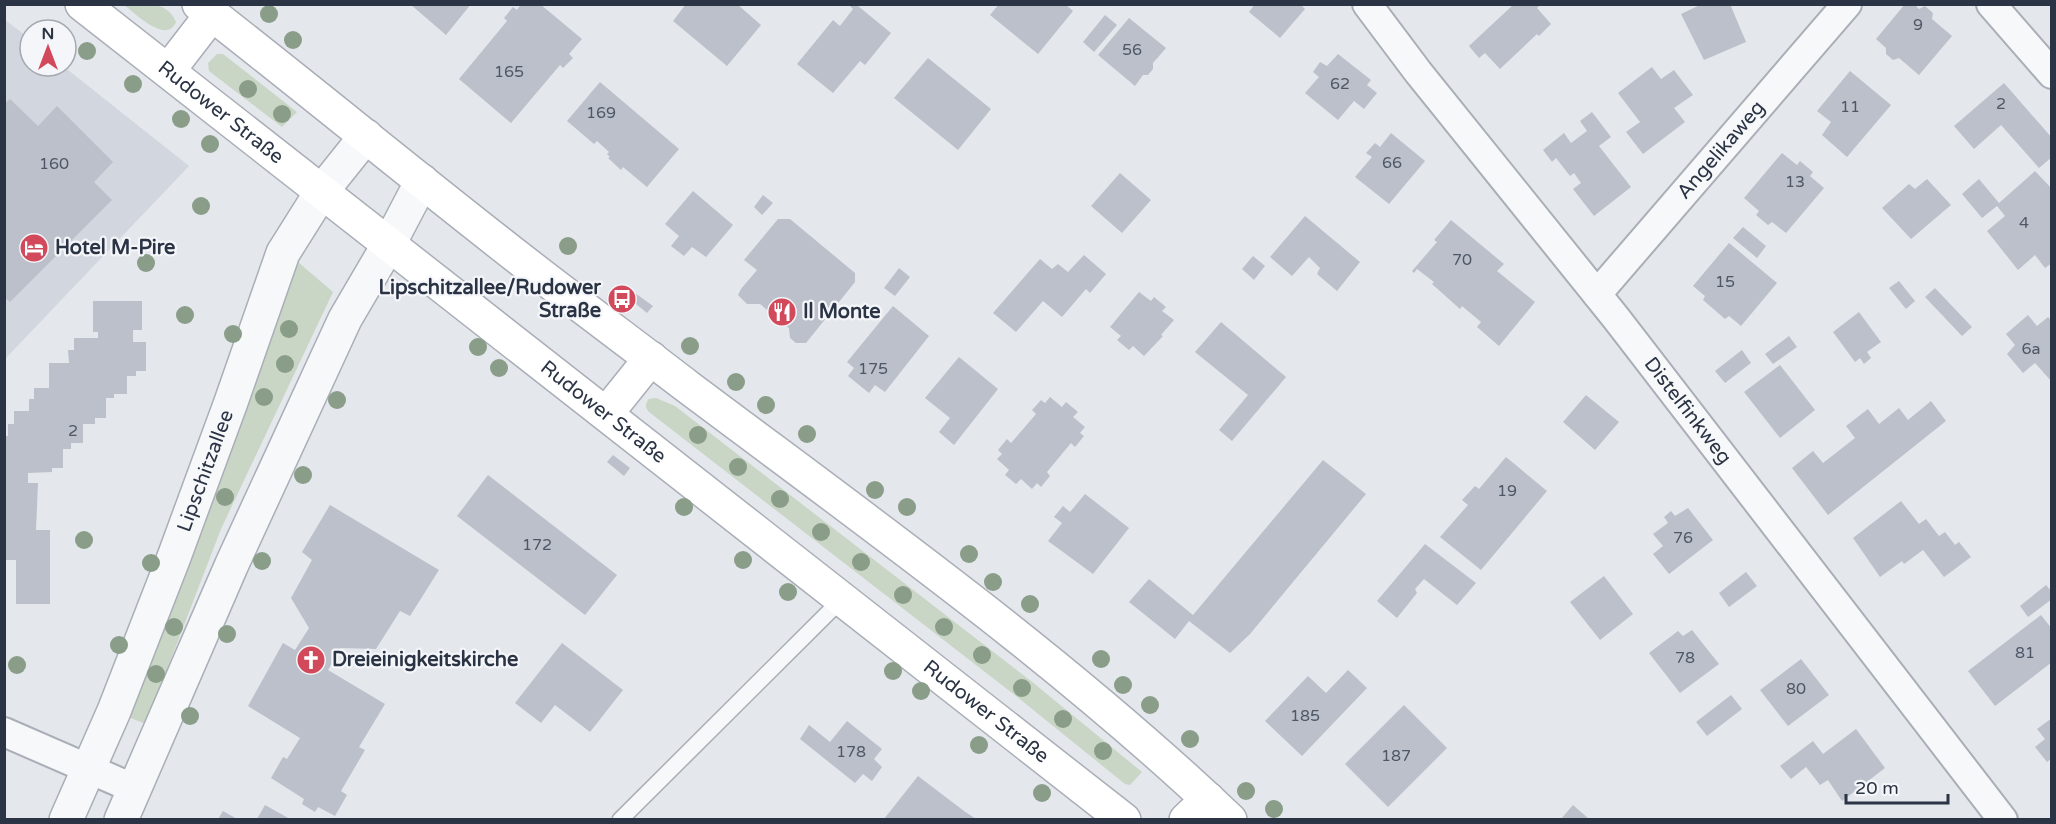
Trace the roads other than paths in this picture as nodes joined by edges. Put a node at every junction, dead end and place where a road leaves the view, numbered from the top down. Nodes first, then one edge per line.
1 (82, 4) edge
2 (1367, 4) edge
3 (1847, 4) edge
4 (1991, 4) edge
5 (205, 9) edge
6 (168, 71) junction
7 (2052, 74) edge
8 (366, 136) junction
9 (422, 181) junction
10 (322, 191) junction
11 (389, 244) junction
12 (1597, 294) junction
13 (651, 358) junction
14 (606, 414) junction
15 (842, 599) junction
16 (4, 732) edge
17 (89, 769) junction
18 (135, 789) junction
19 (1208, 812) edge
20 (66, 819) edge
21 (121, 819) edge
22 (620, 819) edge
23 (1124, 819) edge
24 (2003, 819) edge

1 - 6 main road, Rudower Straße
2 - 12 street, Distelfinkweg
3 - 12 street, Angelikaweg
4 - 7 street
5 - 6 main road
5 - 8 main road
6 - 10 main road, Rudower Straße
8 - 9 main road
8 - 10 street, Lipschitzallee
9 - 11 street
9 - 13 main road
10 - 11 main road, Rudower Straße
10 - 17 street, Lipschitzallee
11 - 14 main road, Rudower Straße
11 - 18 street
12 - 24 street, Distelfinkweg
13 - 14 main road
13 - 19 main road
14 - 15 main road, Rudower Straße
15 - 22 lane
15 - 23 main road, Rudower Straße
16 - 17 street
17 - 18 street
17 - 20 street, Lipschitzallee
18 - 21 street

